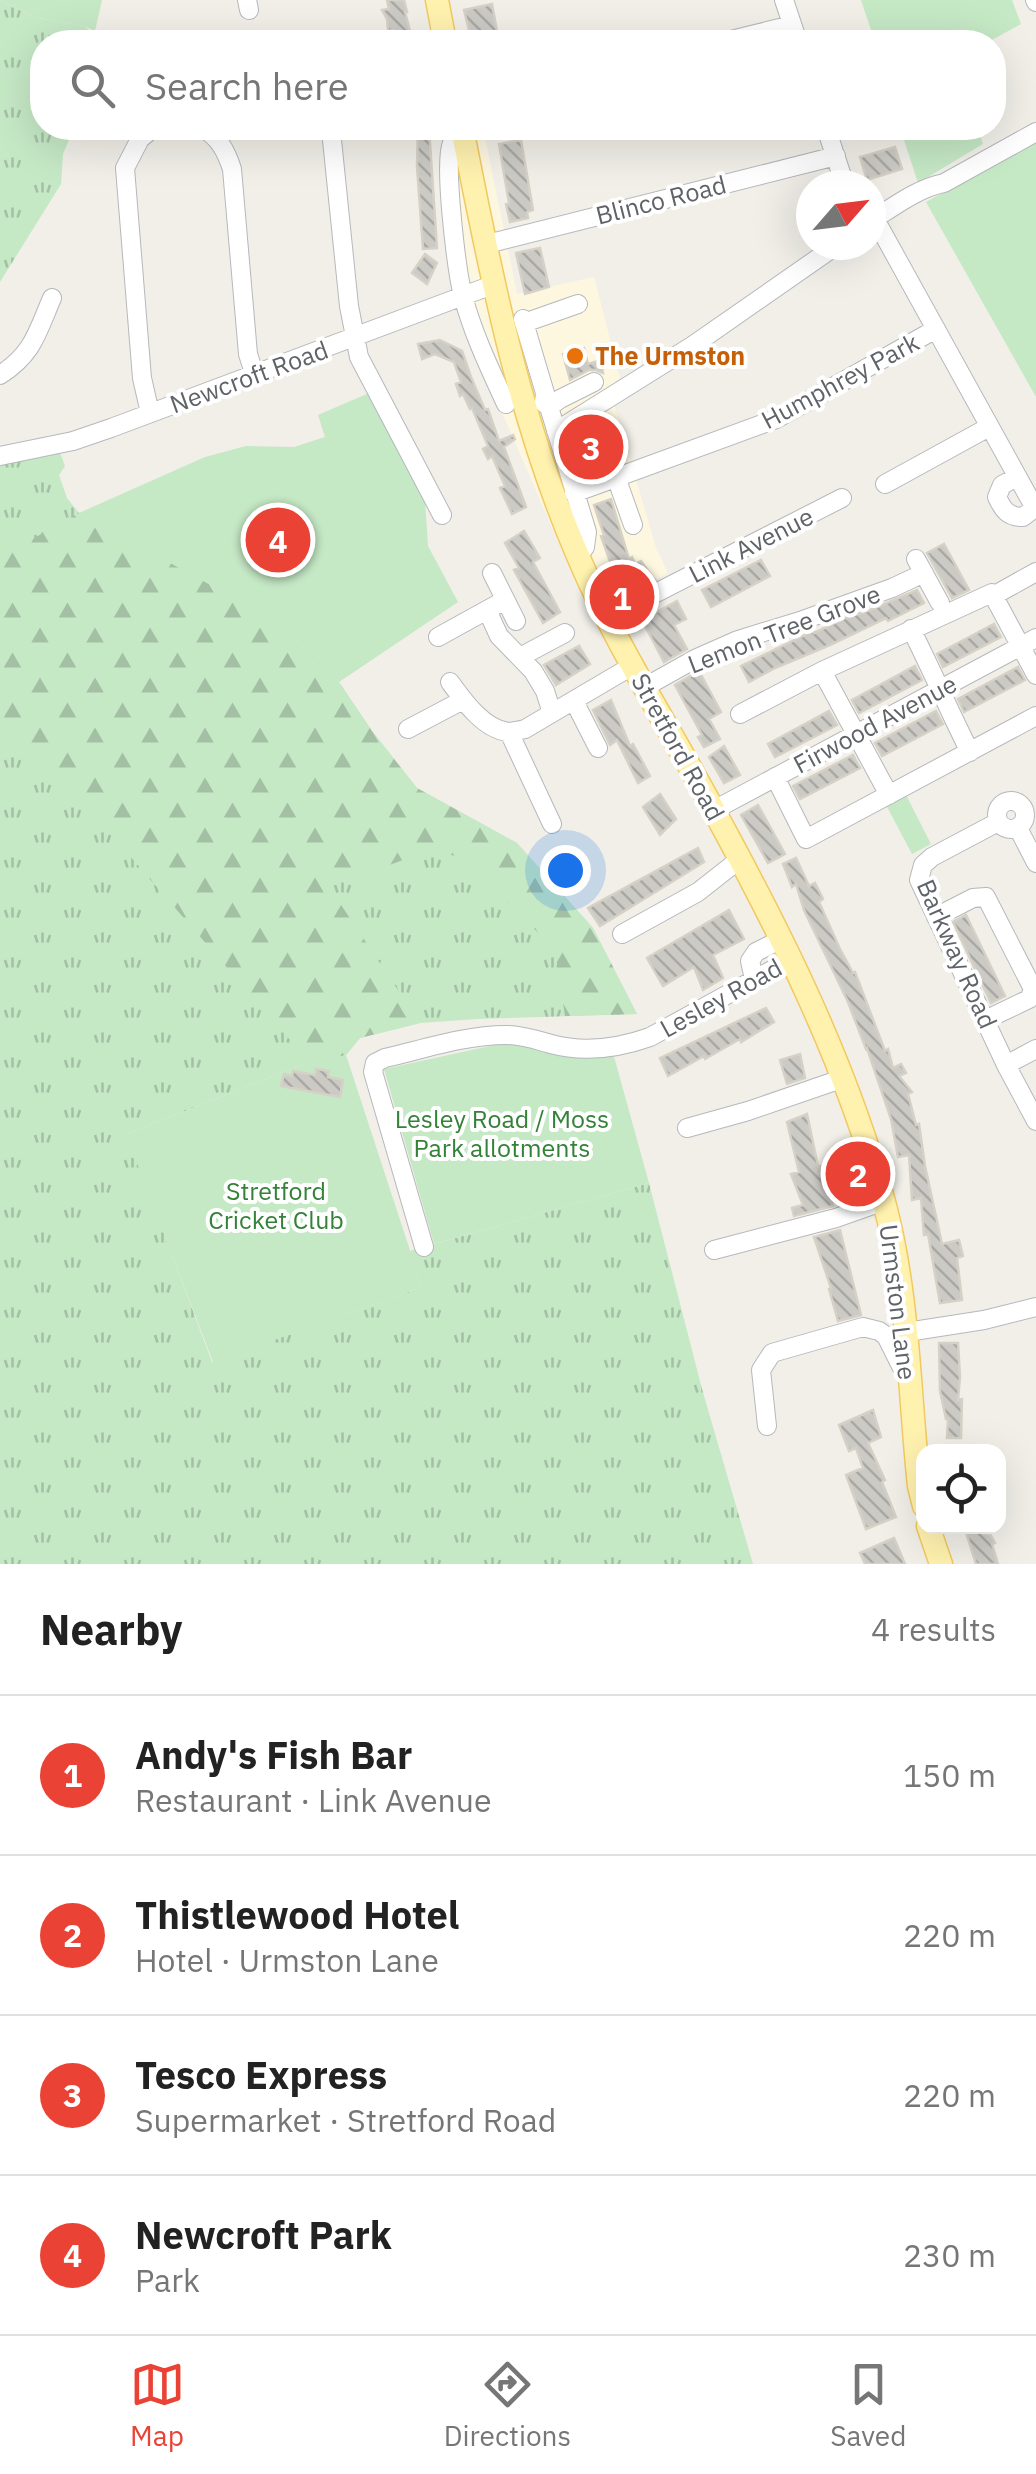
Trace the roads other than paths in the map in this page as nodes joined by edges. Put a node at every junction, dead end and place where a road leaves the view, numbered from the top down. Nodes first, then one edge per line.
1 (437, 0) edge
2 (784, 0) edge
3 (443, 30) edge
4 (794, 30) edge
5 (1036, 122) edge
6 (1036, 132) edge
7 (139, 140) edge
8 (218, 140) edge
9 (332, 140) dead end
10 (453, 140) edge
11 (464, 140) edge
12 (830, 140) edge
13 (1006, 140) edge
14 (1006, 140) edge
15 (836, 156) junction
16 (840, 170) edge
17 (934, 185) junction
18 (886, 212) edge
19 (886, 242) edge
20 (487, 244) junction
21 (815, 260) edge
22 (495, 284) junction
23 (462, 295) junction
24 (52, 298) dead end
25 (578, 304) dead end
26 (936, 329) junction
27 (357, 336) junction
28 (0, 375) edge
29 (255, 376) junction
30 (594, 382) dead end
31 (150, 414) junction
32 (534, 415) junction
33 (990, 427) junction
34 (614, 454) dead end
35 (0, 456) edge
36 (618, 476) junction
37 (1017, 477) dead end
38 (884, 484) dead end
39 (574, 492) junction
40 (842, 498) dead end
41 (442, 515) dead end
42 (633, 525) dead end
43 (578, 556) junction
44 (1036, 572) edge
45 (492, 573) dead end
46 (993, 596) junction
47 (505, 600) junction
48 (940, 603) dead end
49 (487, 610) junction
50 (607, 618) junction
51 (516, 621) dead end
52 (911, 629) junction
53 (565, 633) dead end
54 (438, 636) dead end
55 (1028, 642) edge
56 (520, 657) junction
57 (822, 672) junction
58 (1036, 675) edge
59 (639, 676) junction
60 (450, 682) dead end
61 (940, 688) junction
62 (464, 700) junction
63 (574, 701) junction
64 (552, 713) junction
65 (740, 714) dead end
66 (1036, 716) edge
67 (408, 729) dead end
68 (509, 732) junction
69 (856, 733) junction
70 (598, 748) dead end
71 (970, 752) junction
72 (774, 778) junction
73 (889, 795) junction
74 (1030, 804) edge
75 (714, 810) junction
76 (998, 822) junction
77 (552, 824) dead end
78 (1018, 828) junction
79 (740, 859) junction
80 (1036, 863) edge
81 (753, 884) joint
82 (936, 917) junction
83 (622, 934) dead end
84 (770, 945) dead end
85 (792, 959) junction
86 (754, 980) junction
87 (985, 1020) junction
88 (1036, 1049) edge
89 (1006, 1064) junction
90 (844, 1078) junction
91 (1036, 1121) edge
92 (687, 1128) dead end
93 (884, 1202) junction
94 (424, 1247) dead end
95 (714, 1250) dead end
96 (1036, 1307) edge
97 (906, 1332) junction
98 (909, 1373) junction
99 (768, 1426) dead end
100 (916, 1452) edge
101 (931, 1534) edge
102 (941, 1564) edge

1 - 3 main road
2 - 4 street
5 - 14 street
6 - 17 street
7 - 31 street
8 - 29 street
9 - 27 street
10 - 23 street, Stretford Road
11 - 20 main road, Stretford Road
12 - 15 street
13 - 17 street
15 - 16 street
15 - 20 street, Blinco Road
17 - 18 street
19 - 26 street, Humphrey Park
20 - 22 main road, Stretford Road
21 - 32 street
22 - 23 street, Newcroft Road
22 - 32 main road, Stretford Road
23 - 27 street, Newcroft Road
23 - 32 street, Stretford Road
24 - 28 street
25 - 32 street
26 - 33 street, Humphrey Park
26 - 36 street, Humphrey Park
27 - 29 street, Newcroft Road
27 - 41 street
29 - 31 street, Newcroft Road
30 - 32 street
31 - 35 street, Newcroft Road
32 - 39 street, Stretford Road
32 - 43 main road, Stretford Road
33 - 37 street, Humphrey Park
33 - 38 street
34 - 36 street
36 - 39 street, Humphrey Park
36 - 42 street
39 - 43 street, Stretford Road
40 - 50 street, Link Avenue
43 - 50 main road, Stretford Road
44 - 46 street
45 - 47 street
46 - 52 street
46 - 55 street
47 - 49 street
47 - 51 street
48 - 59 street, Lemon Tree Grove
49 - 54 street
49 - 56 street
50 - 59 main road, Stretford Road
52 - 57 street
52 - 61 street
53 - 56 street
55 - 58 street
55 - 61 street, Firwood Avenue
56 - 64 street
57 - 65 street
57 - 69 street
59 - 63 street, Lemon Tree Grove
59 - 75 main road, Stretford Road
60 - 62 street
61 - 69 street, Firwood Avenue
61 - 71 street
62 - 67 street
62 - 68 street
63 - 64 street, Lemon Tree Grove
63 - 70 street
64 - 68 street, Lemon Tree Grove
66 - 71 street
68 - 77 street
69 - 72 street, Firwood Avenue
69 - 73 street
71 - 73 street
72 - 73 street
72 - 75 street, Firwood Avenue
74 - 76 street
74 - 78 street
75 - 79 main road, Stretford Road
76 - 78 street
76 - 82 street, Barkway Road
78 - 80 street
79 - 81 main road, Stretford Road
79 - 83 street
81 - 85 main road, Urmston Lane
82 - 87 street, Barkway Road
82 - 87 street
84 - 86 street
85 - 86 street, Lesley Road
85 - 90 main road, Urmston Lane
86 - 94 street, Lesley Road
87 - 89 street, Barkway Road
88 - 89 street
89 - 91 street, Barkway Road
90 - 92 street
90 - 93 main road, Urmston Lane
93 - 95 street
93 - 97 main road, Urmston Lane
96 - 97 street
97 - 98 main road, Urmston Lane
98 - 99 street
98 - 100 main road, Urmston Lane
101 - 102 main road

